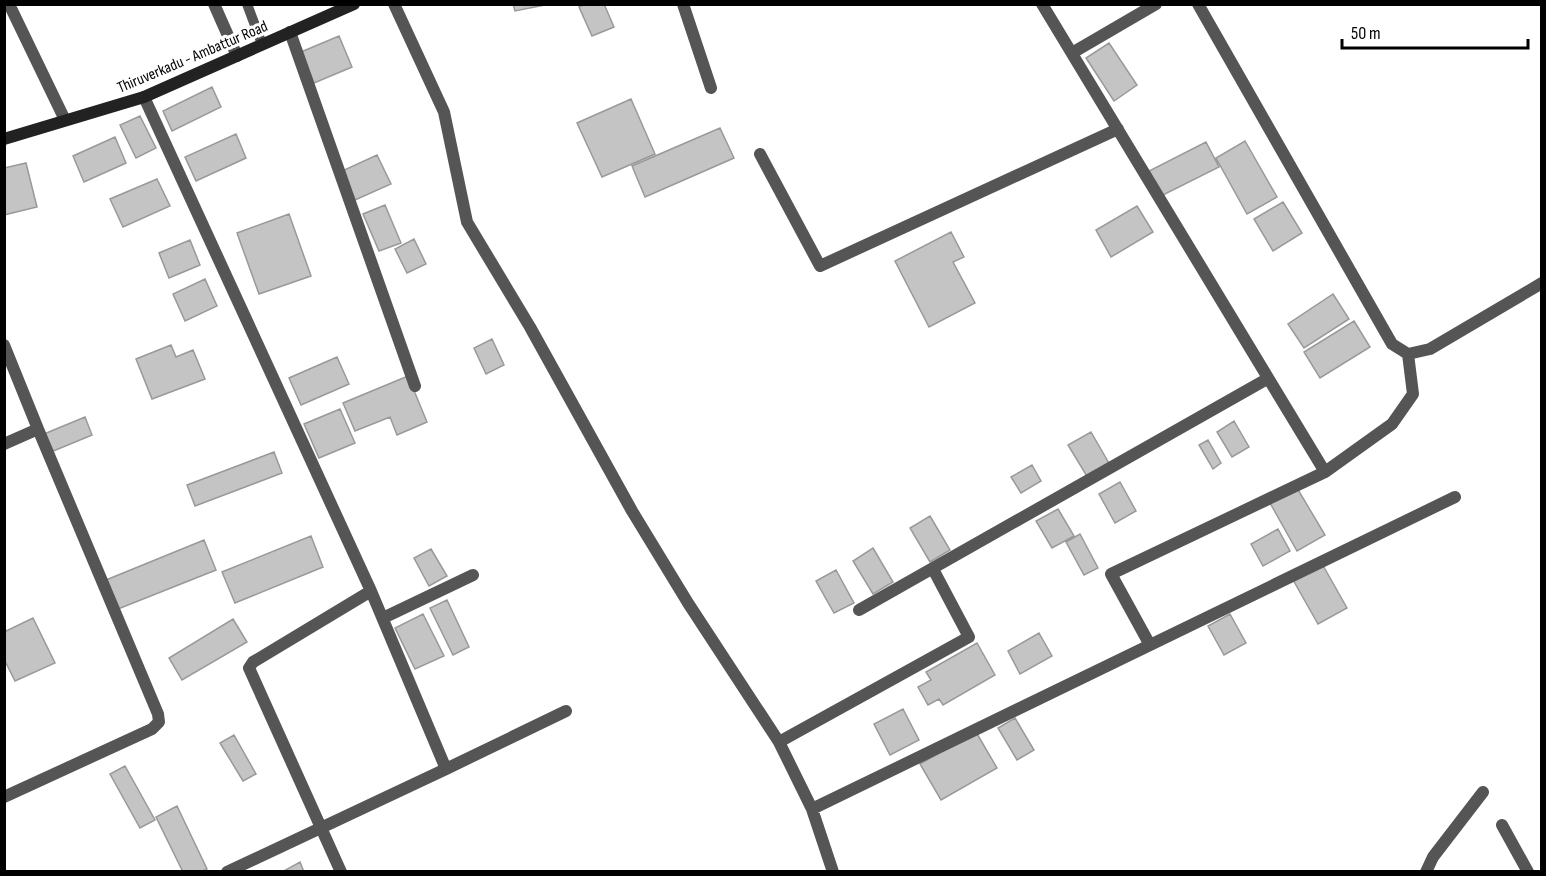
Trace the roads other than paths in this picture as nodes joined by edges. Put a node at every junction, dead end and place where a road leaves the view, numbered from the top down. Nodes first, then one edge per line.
1 (9, 4) edge
2 (214, 4) edge
3 (247, 4) edge
4 (354, 4) edge
5 (394, 4) edge
6 (683, 4) edge
7 (1042, 4) edge
8 (1156, 4) edge
9 (1198, 4) edge
10 (290, 32) junction
11 (262, 45) junction
12 (1072, 53) junction
13 (237, 56) junction
14 (711, 88) dead end
15 (144, 97) junction
16 (65, 120) junction
17 (1118, 129) junction
18 (4, 139) edge
19 (760, 154) dead end
20 (1542, 283) edge
21 (4, 345) edge
22 (1408, 354) junction
23 (1267, 378) junction
24 (415, 386) dead end
25 (38, 429) junction
26 (4, 444) edge
27 (1325, 472) junction
28 (1455, 497) dead end
29 (933, 569) junction
30 (473, 575) dead end
31 (371, 591) junction
32 (859, 610) dead end
33 (382, 618) junction
34 (1150, 645) junction
35 (566, 711) dead end
36 (779, 742) junction
37 (446, 769) junction
38 (1483, 792) dead end
39 (4, 798) edge
40 (812, 809) junction
41 (1502, 825) dead end
42 (322, 827) junction
43 (245, 867) edge
44 (227, 872) edge
45 (341, 872) edge
46 (832, 872) edge
47 (1426, 872) edge
48 (1528, 872) edge

1 - 16 street
2 - 13 street
3 - 11 lane
4 - 10 main road, Thiruverkadu - Ambattur Road
5 - 36 street
6 - 14 street
7 - 12 street
8 - 12 street
9 - 22 street
10 - 11 main road, Thiruverkadu - Ambattur Road
10 - 24 street
11 - 13 main road, Thiruverkadu - Ambattur Road
12 - 17 street
13 - 15 main road, Thiruverkadu - Ambattur Road
15 - 16 main road, Thiruverkadu - Ambattur Road
15 - 31 street
16 - 18 main road, Thiruverkadu - Ambattur Road
17 - 19 street
17 - 23 street
20 - 22 street
21 - 25 street
22 - 27 street
23 - 27 street
23 - 29 street
25 - 26 street
25 - 39 street
27 - 34 street
28 - 34 street
29 - 32 street
29 - 36 street
30 - 33 street
31 - 33 street
31 - 42 street
33 - 37 street
34 - 40 street
35 - 37 street
36 - 40 street
37 - 42 street
38 - 47 street
40 - 46 street
41 - 48 street
42 - 43 street
42 - 45 street
43 - 44 street

